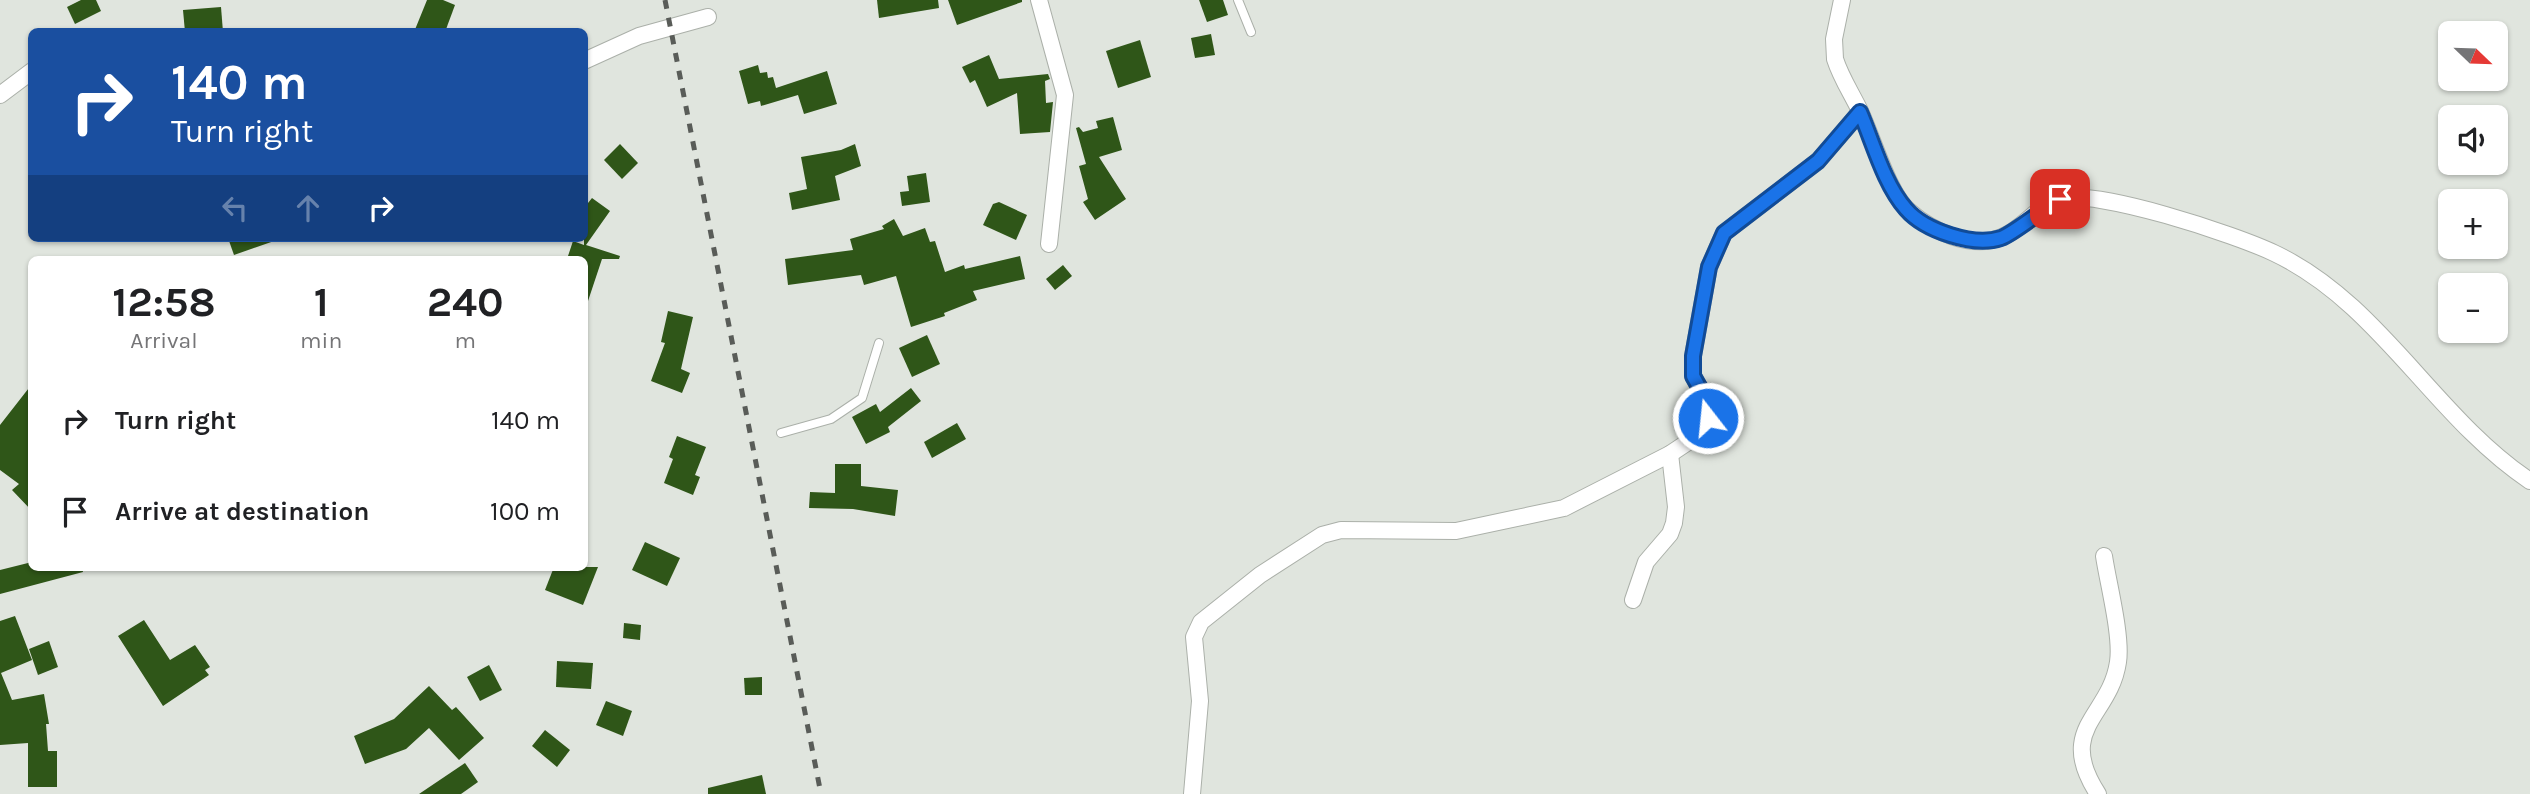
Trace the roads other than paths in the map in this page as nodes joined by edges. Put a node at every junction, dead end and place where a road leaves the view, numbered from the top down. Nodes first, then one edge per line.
1 (1039, 0) edge
2 (1238, 0) edge
3 (1842, 0) edge
4 (708, 17) dead end
5 (1251, 32) dead end
6 (588, 59) edge
7 (28, 74) edge
8 (0, 95) edge
9 (1860, 112) junction
10 (1049, 244) dead end
11 (879, 343) dead end
12 (782, 433) dead end
13 (1670, 454) junction
14 (2530, 481) edge
15 (2104, 555) dead end
16 (1633, 600) dead end
17 (1192, 794) edge
18 (2098, 794) edge

1 - 10 street
2 - 5 lane
3 - 9 street
4 - 6 street
7 - 8 street
9 - 13 street
9 - 14 street
11 - 12 lane
13 - 16 street
13 - 17 street
15 - 18 street

